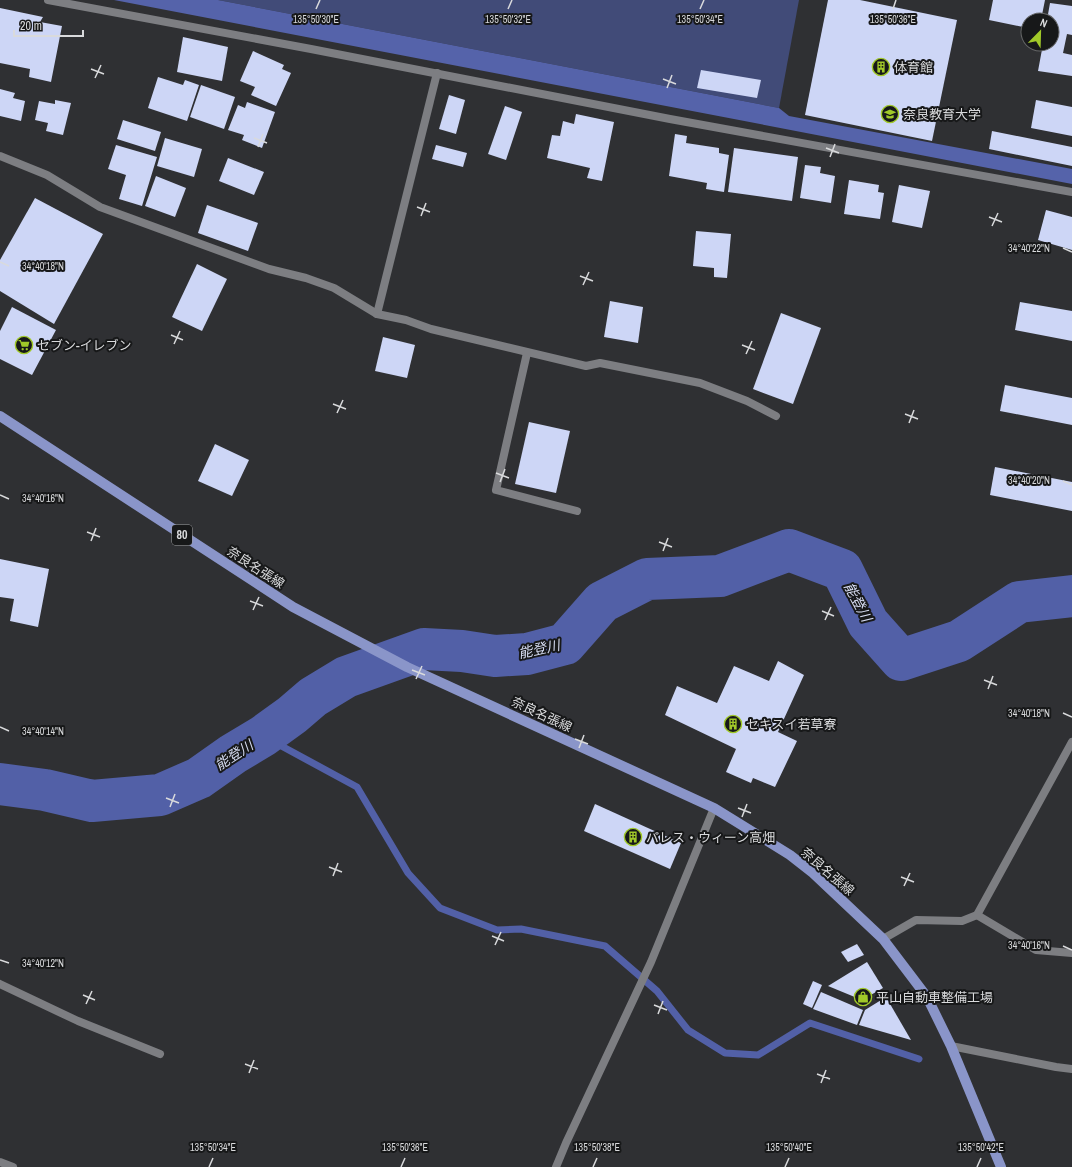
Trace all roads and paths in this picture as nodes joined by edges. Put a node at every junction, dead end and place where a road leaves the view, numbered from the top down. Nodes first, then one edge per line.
1 (48, 0) edge
2 (437, 73) junction
3 (0, 156) edge
4 (1072, 192) edge
5 (377, 314) junction
6 (527, 353) junction
7 (0, 416) edge
8 (776, 416) dead end
9 (576, 511) dead end
10 (1072, 742) edge
11 (714, 808) junction
12 (977, 914) junction
13 (883, 939) junction
14 (1072, 953) edge
15 (0, 984) edge
16 (951, 1046) junction
17 (160, 1054) dead end
18 (1072, 1069) edge
19 (0, 1162) edge
20 (13, 1167) edge
21 (556, 1167) edge
22 (1002, 1167) edge

1 - 2 street
2 - 4 street
2 - 5 street
3 - 5 street
5 - 6 street
6 - 8 street
6 - 9 street
7 - 11 main road, 奈良名張線 / 80
10 - 12 street
11 - 13 main road, 奈良名張線 / 80
11 - 21 street
12 - 13 street
12 - 14 street
13 - 16 main road, 奈良名張線 / 80
15 - 17 street
16 - 18 street
16 - 22 main road, 奈良名張線 / 80
19 - 20 street

